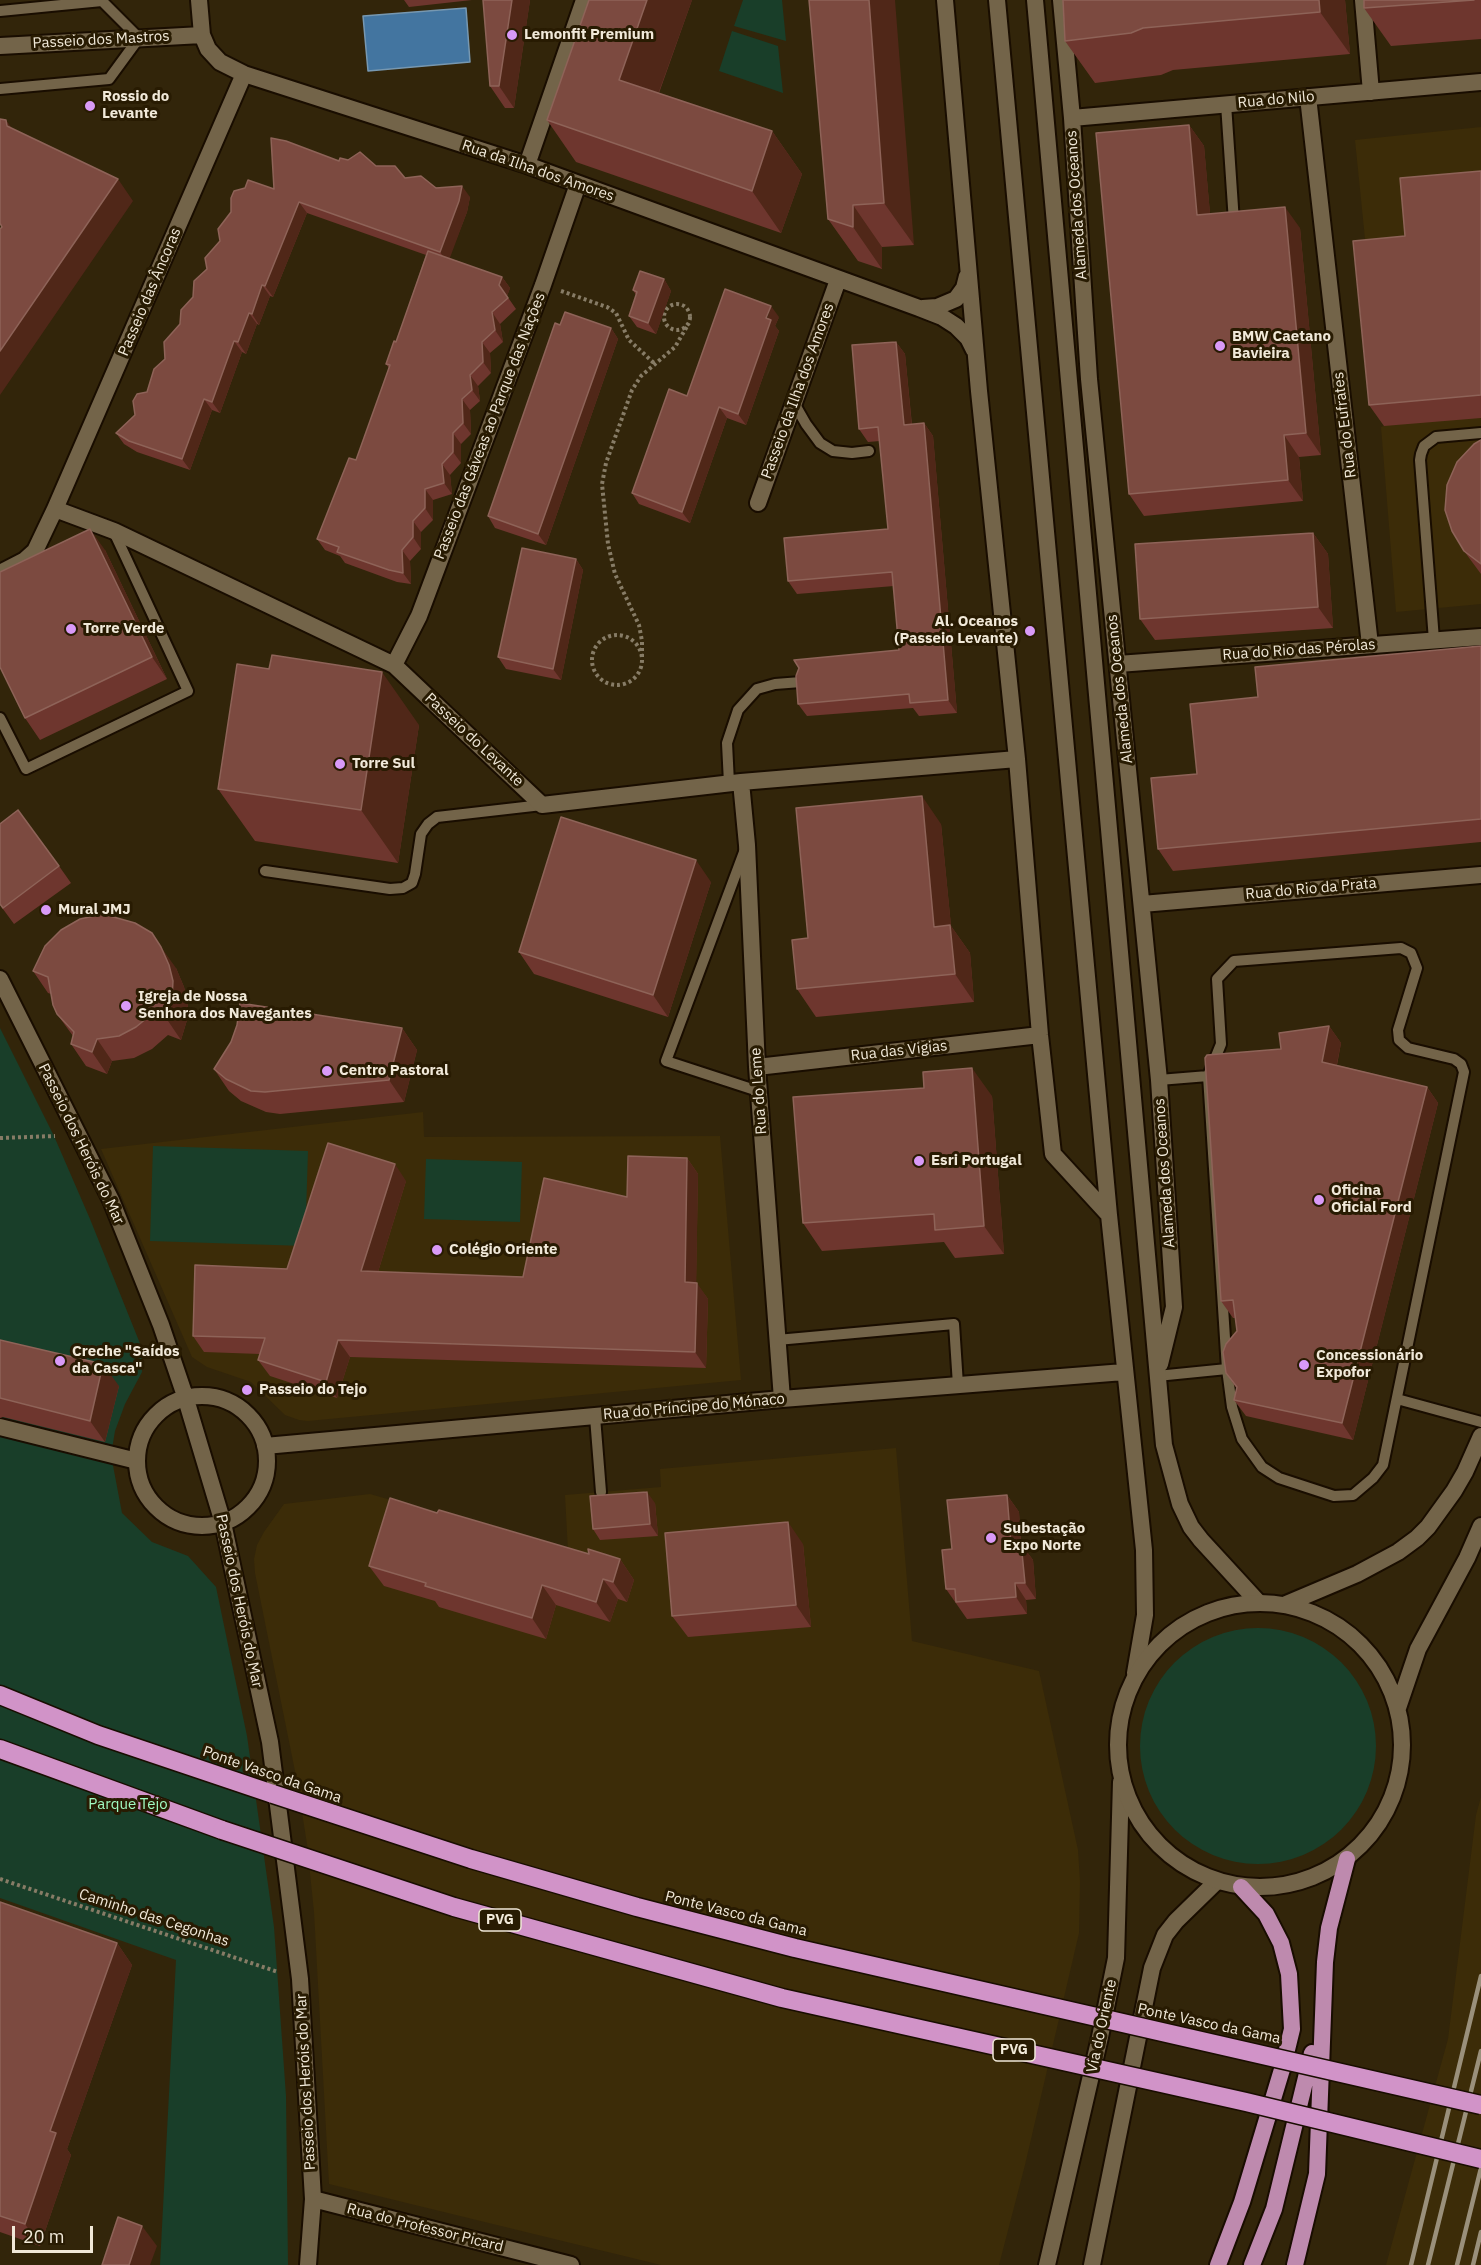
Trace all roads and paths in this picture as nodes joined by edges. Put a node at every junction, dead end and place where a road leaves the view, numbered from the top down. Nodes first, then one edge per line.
1 (199, 0) edge
2 (584, 0) edge
3 (945, 0) edge
4 (997, 0) edge
5 (1035, 0) edge
6 (1061, 0) edge
7 (1363, 0) edge
8 (0, 11) edge
9 (202, 36) junction
10 (139, 38) junction
11 (0, 46) edge
12 (244, 74) junction
13 (1481, 82) edge
14 (0, 89) edge
15 (1371, 92) junction
16 (1308, 97) junction
17 (1226, 104) junction
18 (1072, 118) junction
19 (527, 165) junction
20 (578, 184) junction
21 (1234, 222) edge
22 (969, 271) junction
23 (838, 280) junction
24 (543, 285) junction
25 (919, 308) junction
26 (689, 323) junction
27 (976, 354) junction
28 (655, 364) junction
29 (794, 403) junction
30 (1481, 433) edge
31 (869, 451) dead end
32 (758, 503) dead end
33 (55, 508) junction
34 (114, 531) junction
35 (0, 573) edge
36 (1481, 636) edge
37 (1434, 640) junction
38 (1370, 645) junction
39 (642, 657) junction
40 (1118, 664) junction
41 (394, 665) junction
42 (801, 682) edge
43 (0, 718) edge
44 (1017, 759) junction
45 (735, 783) junction
46 (542, 805) junction
47 (747, 846) junction
48 (265, 871) dead end
49 (1481, 875) edge
50 (1142, 904) junction
51 (0, 979) edge
52 (1040, 1035) junction
53 (757, 1067) junction
54 (1208, 1077) junction
55 (1159, 1080) junction
56 (758, 1091) junction
57 (77, 1136) junction
58 (0, 1138) edge
59 (1109, 1215) junction
60 (777, 1340) junction
61 (1227, 1369) junction
62 (1124, 1372) junction
63 (1157, 1376) junction
64 (958, 1385) junction
65 (186, 1396) junction
66 (782, 1399) junction
67 (1396, 1399) junction
68 (595, 1417) junction
69 (1481, 1422) edge
70 (0, 1427) edge
71 (1481, 1436) edge
72 (265, 1446) junction
73 (137, 1461) junction
74 (601, 1492) dead end
75 (223, 1523) junction
76 (1481, 1526) edge
77 (1258, 1602) junction
78 (1286, 1604) junction
79 (1135, 1673) junction
80 (0, 1695) edge
81 (1398, 1708) junction
82 (0, 1749) edge
83 (1121, 1782) junction
84 (1347, 1859) junction
85 (0, 1879) edge
86 (1217, 1881) junction
87 (1241, 1887) junction
88 (300, 1979) junction
89 (1323, 2009) junction
90 (1481, 2105) edge
91 (1481, 2159) edge
92 (313, 2199) junction
93 (1104, 2207) junction
94 (308, 2265) edge
95 (571, 2265) edge
96 (1047, 2265) edge
97 (1083, 2265) edge
98 (1092, 2265) edge
99 (1218, 2265) edge
100 (1252, 2265) edge
101 (1295, 2265) edge

1 - 9 street, Rua da Ilha dos Amores
2 - 19 street
3 - 22 street
4 - 59 street
5 - 63 street, Alameda dos Oceanos
6 - 18 street, Alameda dos Oceanos
7 - 15 street
8 - 10 lane
9 - 10 street, Passeio dos Mastros
9 - 12 street, Rua da Ilha dos Amores
10 - 11 street, Passeio dos Mastros
10 - 14 lane
12 - 19 street, Rua da Ilha dos Amores
12 - 33 street, Passeio das Âncoras
13 - 15 street, Rua do Nilo
15 - 16 street, Rua do Nilo
16 - 17 street, Rua do Nilo
16 - 38 street, Rua do Eufrates
17 - 18 street, Rua do Nilo
17 - 21 lane
18 - 40 street, Alameda dos Oceanos
19 - 20 street, Rua da Ilha dos Amores
20 - 23 street, Rua da Ilha dos Amores
20 - 24 street, Passeio das Gáveas ao Parque das Nações
22 - 25 street
22 - 27 street
23 - 25 street, Rua da Ilha dos Amores
23 - 29 street, Passeio da Ilha dos Amores
24 - 28 path
24 - 41 street, Passeio das Gáveas ao Parque das Nações
25 - 27 street, Rua da Ilha dos Amores
26 - 26 path
26 - 28 path
27 - 44 street
28 - 39 path
29 - 31 lane
29 - 32 street, Passeio da Ilha dos Amores
30 - 37 lane
33 - 34 street, Passeio do Levante
33 - 35 street
34 - 41 street, Passeio do Levante
34 - 43 lane
36 - 37 street, Rua do Rio das Pérolas
37 - 38 street, Rua do Rio das Pérolas
38 - 40 street, Rua do Rio das Pérolas
39 - 39 path
40 - 50 street, Alameda dos Oceanos
41 - 46 street, Passeio do Levante
42 - 45 lane
44 - 45 street
44 - 52 street
45 - 46 street
45 - 47 street, Rua do Leme
46 - 48 lane
47 - 53 street, Rua do Leme
47 - 56 lane
49 - 50 street, Rua do Rio da Prata
50 - 55 street, Alameda dos Oceanos
51 - 57 street, Passeio dos Heróis do Mar
52 - 53 street, Rua das Vigias
52 - 59 street
53 - 56 street, Rua do Leme
54 - 55 lane
54 - 61 lane
54 - 67 lane
55 - 63 street, Alameda dos Oceanos
56 - 60 street, Rua do Leme
57 - 58 path
57 - 65 street, Passeio dos Heróis do Mar
59 - 62 street
60 - 64 lane
60 - 66 street, Rua do Leme
61 - 63 lane
61 - 67 lane
62 - 64 street, Rua do Príncipe do Mónaco
62 - 79 street
63 - 77 street, Alameda dos Oceanos
64 - 66 street, Rua do Príncipe do Mónaco
65 - 72 street
65 - 73 street
65 - 75 street, Passeio dos Heróis do Mar
66 - 68 street, Rua do Príncipe do Mónaco
67 - 69 lane
68 - 72 street, Rua do Príncipe do Mónaco
68 - 74 lane
70 - 73 street
71 - 78 street
72 - 75 street
73 - 75 street
75 - 88 street, Passeio dos Heróis do Mar
76 - 81 street
77 - 78 street
77 - 79 street
78 - 81 street
79 - 83 street
80 - 90 highway, Ponte Vasco da Gama, bridge
81 - 84 street
82 - 91 highway, PVG, bridge
83 - 86 street
83 - 96 street, Via do Oriente
84 - 87 street
84 - 89 highway
85 - 88 path, Caminho das Cegonhas
86 - 87 street
86 - 93 street
87 - 99 highway
88 - 92 street, Passeio dos Heróis do Mar
89 - 100 highway
89 - 101 highway
92 - 94 street, Passeio dos Heróis do Mar
92 - 95 street, Rua do Professor Picard
93 - 97 street
93 - 98 street

